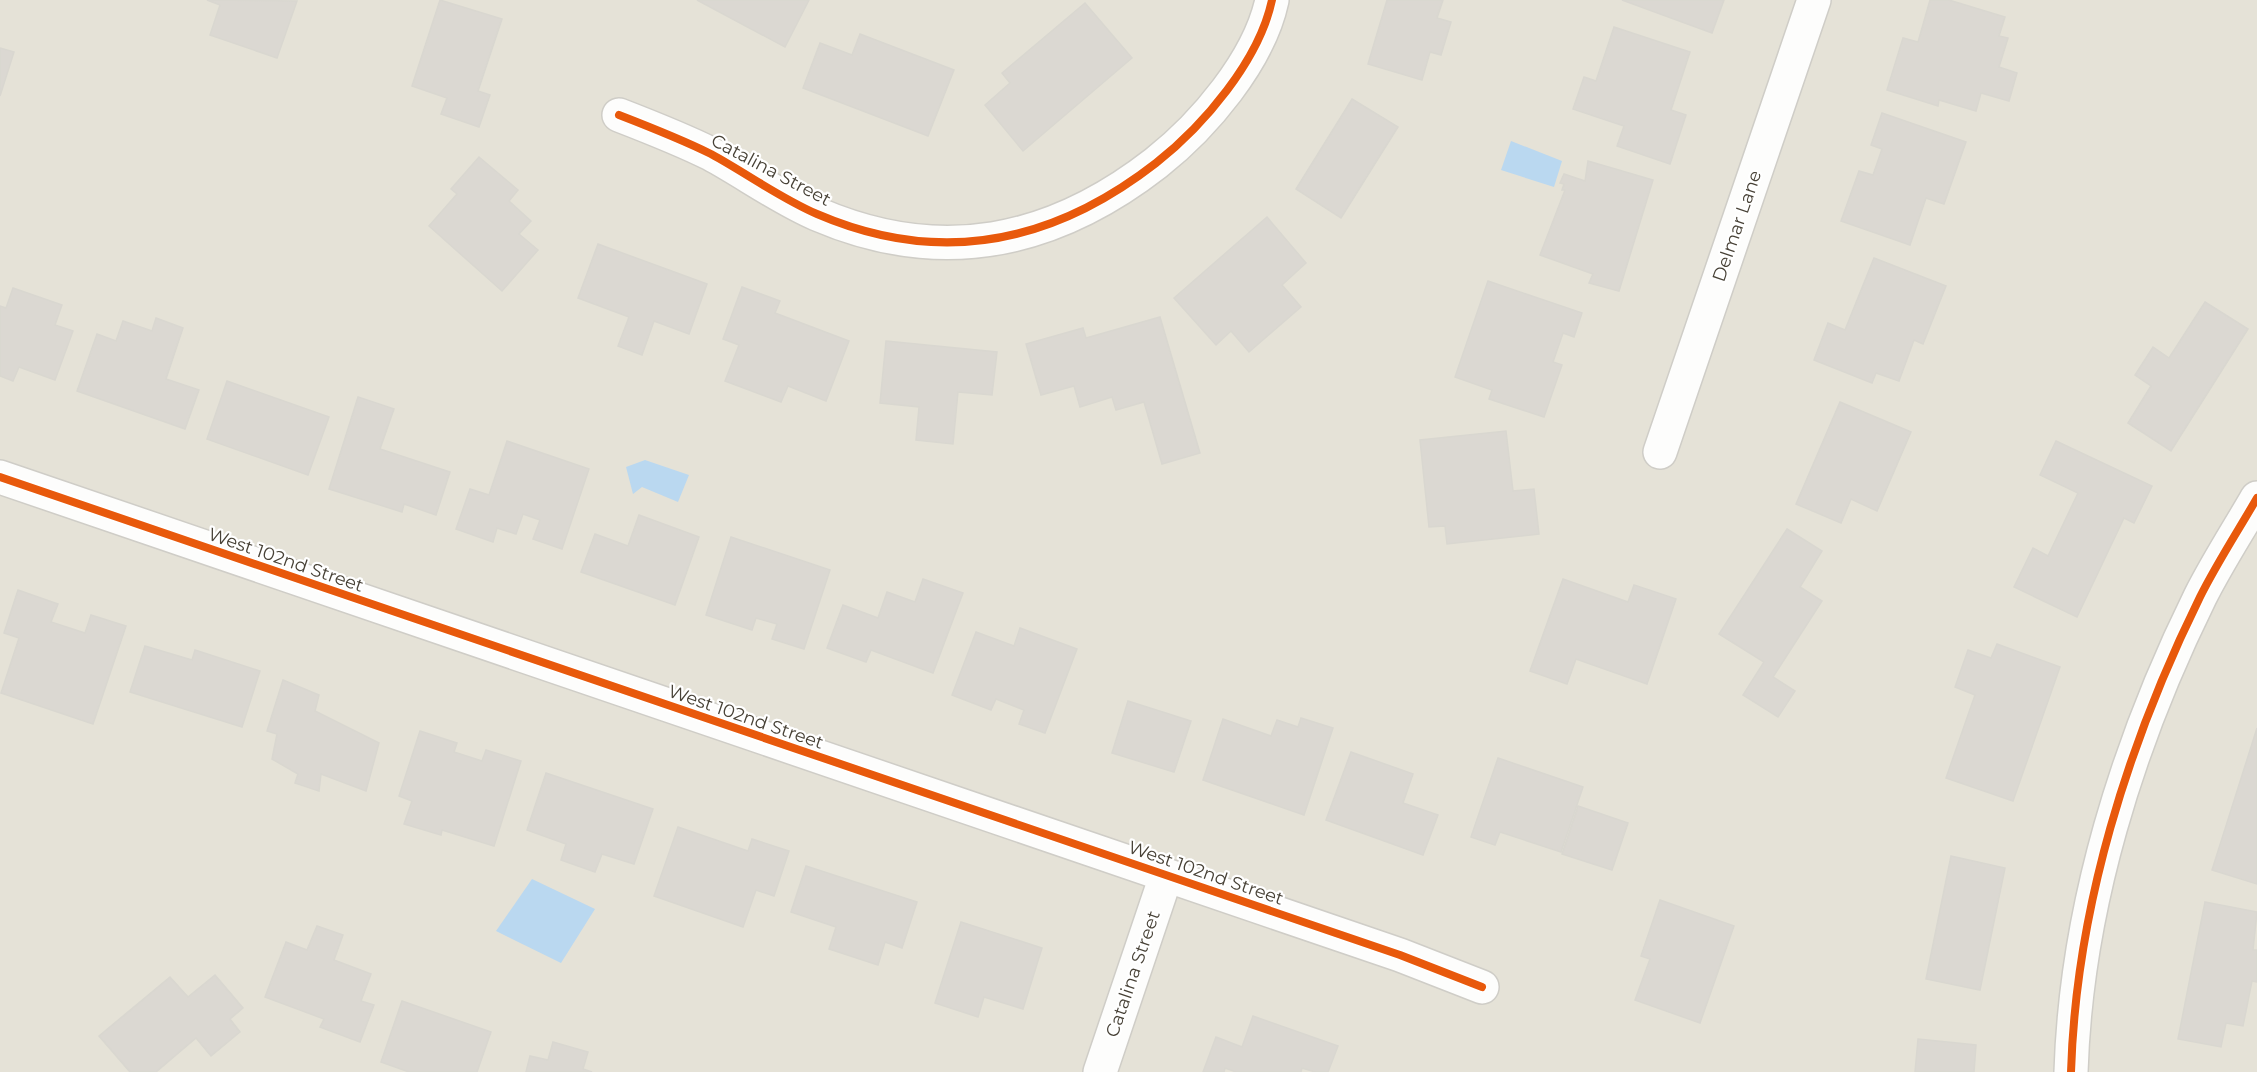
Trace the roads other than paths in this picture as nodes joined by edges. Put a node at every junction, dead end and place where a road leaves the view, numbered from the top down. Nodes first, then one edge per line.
1 (1272, 0) edge
2 (1814, 0) edge
3 (619, 115) dead end
4 (1660, 452) dead end
5 (0, 477) edge
6 (2257, 498) edge
7 (1166, 876) junction
8 (1482, 987) dead end
9 (1100, 1072) edge
10 (2071, 1072) edge

1 - 3 street, Catalina Street
2 - 4 street, Delmar Lane
5 - 7 street, West 102nd Street
6 - 10 street
7 - 8 street, West 102nd Street
7 - 9 street, Catalina Street

